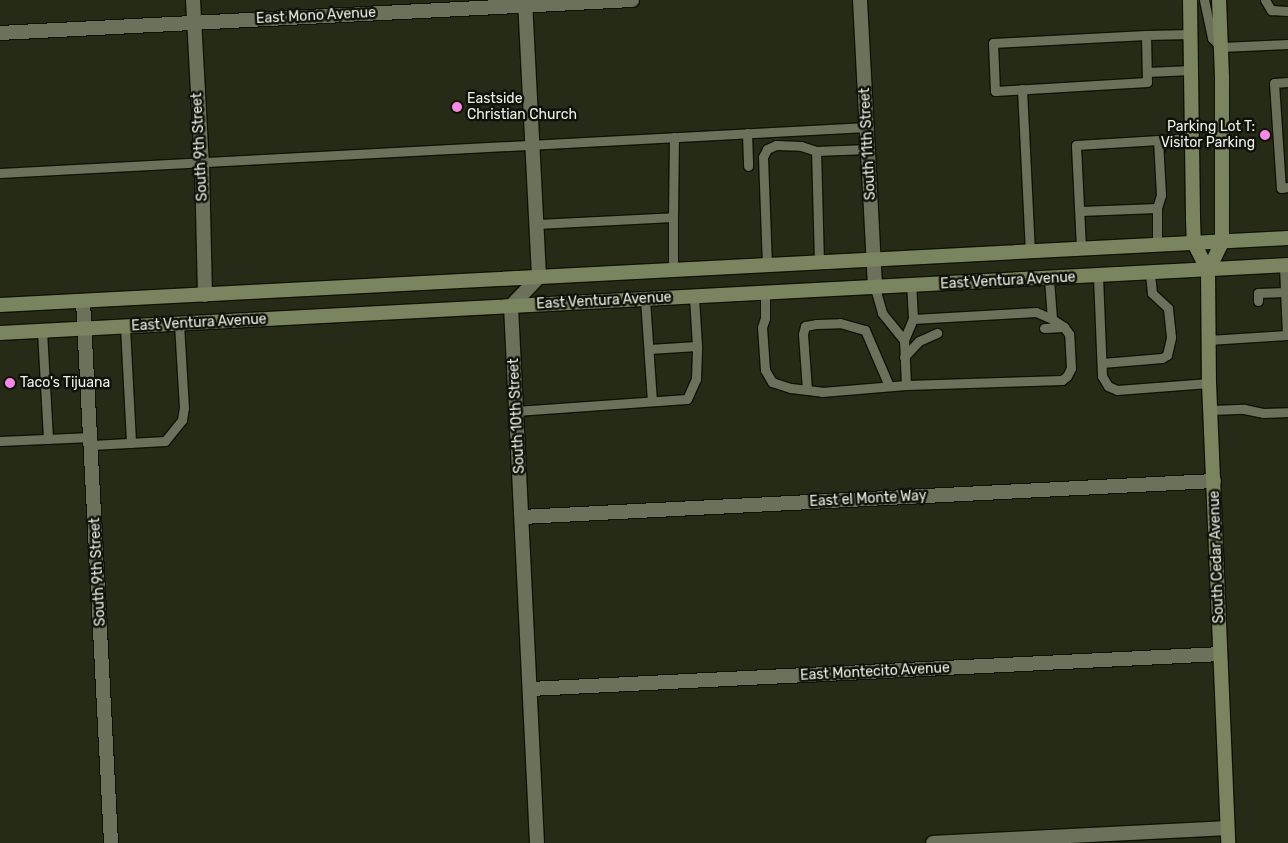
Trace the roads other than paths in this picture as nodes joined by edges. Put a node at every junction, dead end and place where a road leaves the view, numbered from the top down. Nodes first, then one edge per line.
1 (193, 0) edge
2 (632, 0) edge
3 (860, 0) edge
4 (1190, 0) edge
5 (1204, 0) edge
6 (1219, 0) edge
7 (1265, 0) edge
8 (525, 3) edge
9 (1288, 11) edge
10 (194, 23) junction
11 (0, 33) edge
12 (1191, 34) junction
13 (1146, 35) junction
14 (1288, 44) edge
15 (1221, 47) junction
16 (1191, 70) junction
17 (1147, 72) junction
18 (1288, 82) edge
19 (1022, 89) junction
20 (867, 127) junction
21 (747, 133) junction
22 (674, 137) junction
23 (1192, 138) junction
24 (1158, 140) junction
25 (532, 144) junction
26 (868, 149) junction
27 (816, 151) junction
28 (202, 164) junction
29 (748, 166) dead end
30 (0, 173) edge
31 (1288, 187) edge
32 (1157, 208) junction
33 (1080, 211) junction
34 (674, 217) junction
35 (537, 224) junction
36 (1288, 238) edge
37 (1222, 242) junction
38 (1194, 243) junction
39 (1157, 244) junction
40 (1081, 248) junction
41 (1030, 251) junction
42 (874, 260) junction
43 (819, 263) junction
44 (1286, 265) edge
45 (768, 266) junction
46 (673, 271) junction
47 (1208, 271) junction
48 (1150, 274) junction
49 (1098, 276) junction
50 (539, 277) junction
51 (1049, 279) junction
52 (911, 286) junction
53 (875, 288) junction
54 (1285, 292) junction
55 (765, 293) junction
56 (205, 295) junction
57 (694, 297) junction
58 (645, 299) junction
59 (83, 301) junction
60 (1258, 301) dead end
61 (0, 305) edge
62 (512, 306) junction
63 (913, 319) junction
64 (1052, 319) junction
65 (179, 324) junction
66 (1259, 326) dead end
67 (125, 327) junction
68 (1044, 328) dead end
69 (1064, 328) junction
70 (84, 329) junction
71 (42, 331) junction
72 (0, 333) edge
73 (937, 333) dead end
74 (1259, 336) junction
75 (904, 340) junction
76 (1208, 340) junction
77 (697, 346) junction
78 (649, 349) junction
79 (904, 357) junction
80 (1102, 363) junction
81 (1209, 383) junction
82 (906, 385) junction
83 (890, 386) junction
84 (807, 390) junction
85 (652, 402) junction
86 (1211, 410) junction
87 (516, 411) junction
88 (1288, 412) edge
89 (48, 439) junction
90 (0, 441) edge
91 (92, 441) junction
92 (131, 443) junction
93 (1214, 481) junction
94 (522, 517) junction
95 (1220, 654) junction
96 (530, 689) junction
97 (1227, 828) junction
98 (111, 843) edge
99 (538, 843) edge
100 (933, 843) edge
101 (1228, 843) edge

1 - 10 street, South 9th Street
2 - 8 street, East Mono Avenue
3 - 20 street, South 11th Street
4 - 12 main road, South Cedar Avenue
5 - 15 lane
6 - 15 main road, South Cedar Avenue
7 - 9 lane
8 - 10 street, East Mono Avenue
8 - 25 street
10 - 11 street, East Mono Avenue
10 - 28 street, South 9th Street
12 - 13 lane
12 - 16 main road, South Cedar Avenue
13 - 17 lane
13 - 19 lane
14 - 15 lane
15 - 37 main road, South Cedar Avenue
16 - 17 lane
16 - 23 main road, South Cedar Avenue
17 - 19 lane
18 - 31 lane
19 - 41 lane
20 - 21 lane
20 - 26 street, South 11th Street
21 - 22 lane
21 - 29 lane
22 - 25 lane
22 - 34 lane
23 - 24 lane
23 - 38 main road, South Cedar Avenue
24 - 32 lane
24 - 33 lane
25 - 28 lane
25 - 35 street
26 - 27 lane
26 - 42 street, South 11th Street
27 - 43 lane
27 - 45 lane
28 - 30 lane
28 - 56 street, South 9th Street
32 - 33 lane
32 - 39 lane
33 - 40 lane
34 - 35 lane
34 - 46 lane
35 - 50 street
36 - 37 main road, East Ventura Avenue
37 - 38 main road, East Ventura Avenue
37 - 47 main road, South Cedar Avenue
38 - 39 main road, East Ventura Avenue
38 - 47 main road, South Cedar Avenue
39 - 40 main road, East Ventura Avenue
40 - 41 main road, East Ventura Avenue
41 - 42 main road, East Ventura Avenue
42 - 43 main road, East Ventura Avenue
42 - 53 street, South 11th Street
43 - 45 main road, East Ventura Avenue
44 - 47 main road, East Ventura Avenue
44 - 54 lane
45 - 46 main road, East Ventura Avenue
46 - 50 main road, East Ventura Avenue
47 - 48 main road, East Ventura Avenue
47 - 76 main road, South Cedar Avenue
48 - 49 main road, East Ventura Avenue
48 - 80 lane
49 - 51 main road, East Ventura Avenue
49 - 80 lane
50 - 56 main road, East Ventura Avenue
50 - 62 street
51 - 52 main road, East Ventura Avenue
51 - 64 lane
52 - 53 main road, East Ventura Avenue
52 - 63 lane
53 - 55 main road, East Ventura Avenue
53 - 75 lane
54 - 60 lane
54 - 74 lane
55 - 57 main road, East Ventura Avenue
55 - 84 lane
56 - 59 main road, East Ventura Avenue
57 - 58 main road, East Ventura Avenue
57 - 77 lane
58 - 62 main road, East Ventura Avenue
58 - 78 lane
59 - 61 main road, East Ventura Avenue
59 - 70 street, South 9th Street
62 - 65 main road, East Ventura Avenue
62 - 87 street, South 10th Street
63 - 64 lane
63 - 75 lane
64 - 69 lane
65 - 67 main road, East Ventura Avenue
65 - 92 lane
66 - 74 lane
67 - 70 main road, East Ventura Avenue
67 - 92 lane
68 - 69 lane
69 - 82 lane
70 - 71 main road, East Ventura Avenue
70 - 91 street, South 9th Street
71 - 72 main road, East Ventura Avenue
71 - 89 lane
73 - 79 lane
74 - 76 lane
75 - 79 lane
76 - 81 main road, South Cedar Avenue
77 - 78 lane
77 - 85 lane
78 - 85 lane
79 - 82 lane
80 - 81 lane
81 - 86 main road, South Cedar Avenue
82 - 83 lane
83 - 84 lane
83 - 84 lane
85 - 87 lane
86 - 88 lane
86 - 93 main road, South Cedar Avenue
87 - 94 street, South 10th Street
89 - 90 lane
89 - 91 lane
91 - 92 lane
91 - 98 street, South 9th Street
93 - 94 street, East el Monte Way
93 - 95 main road, South Cedar Avenue
94 - 96 street, South 10th Street
95 - 96 street, East Montecito Avenue
95 - 97 main road, South Cedar Avenue
96 - 99 street, South 10th Street
97 - 100 street
97 - 101 main road, South Cedar Avenue

